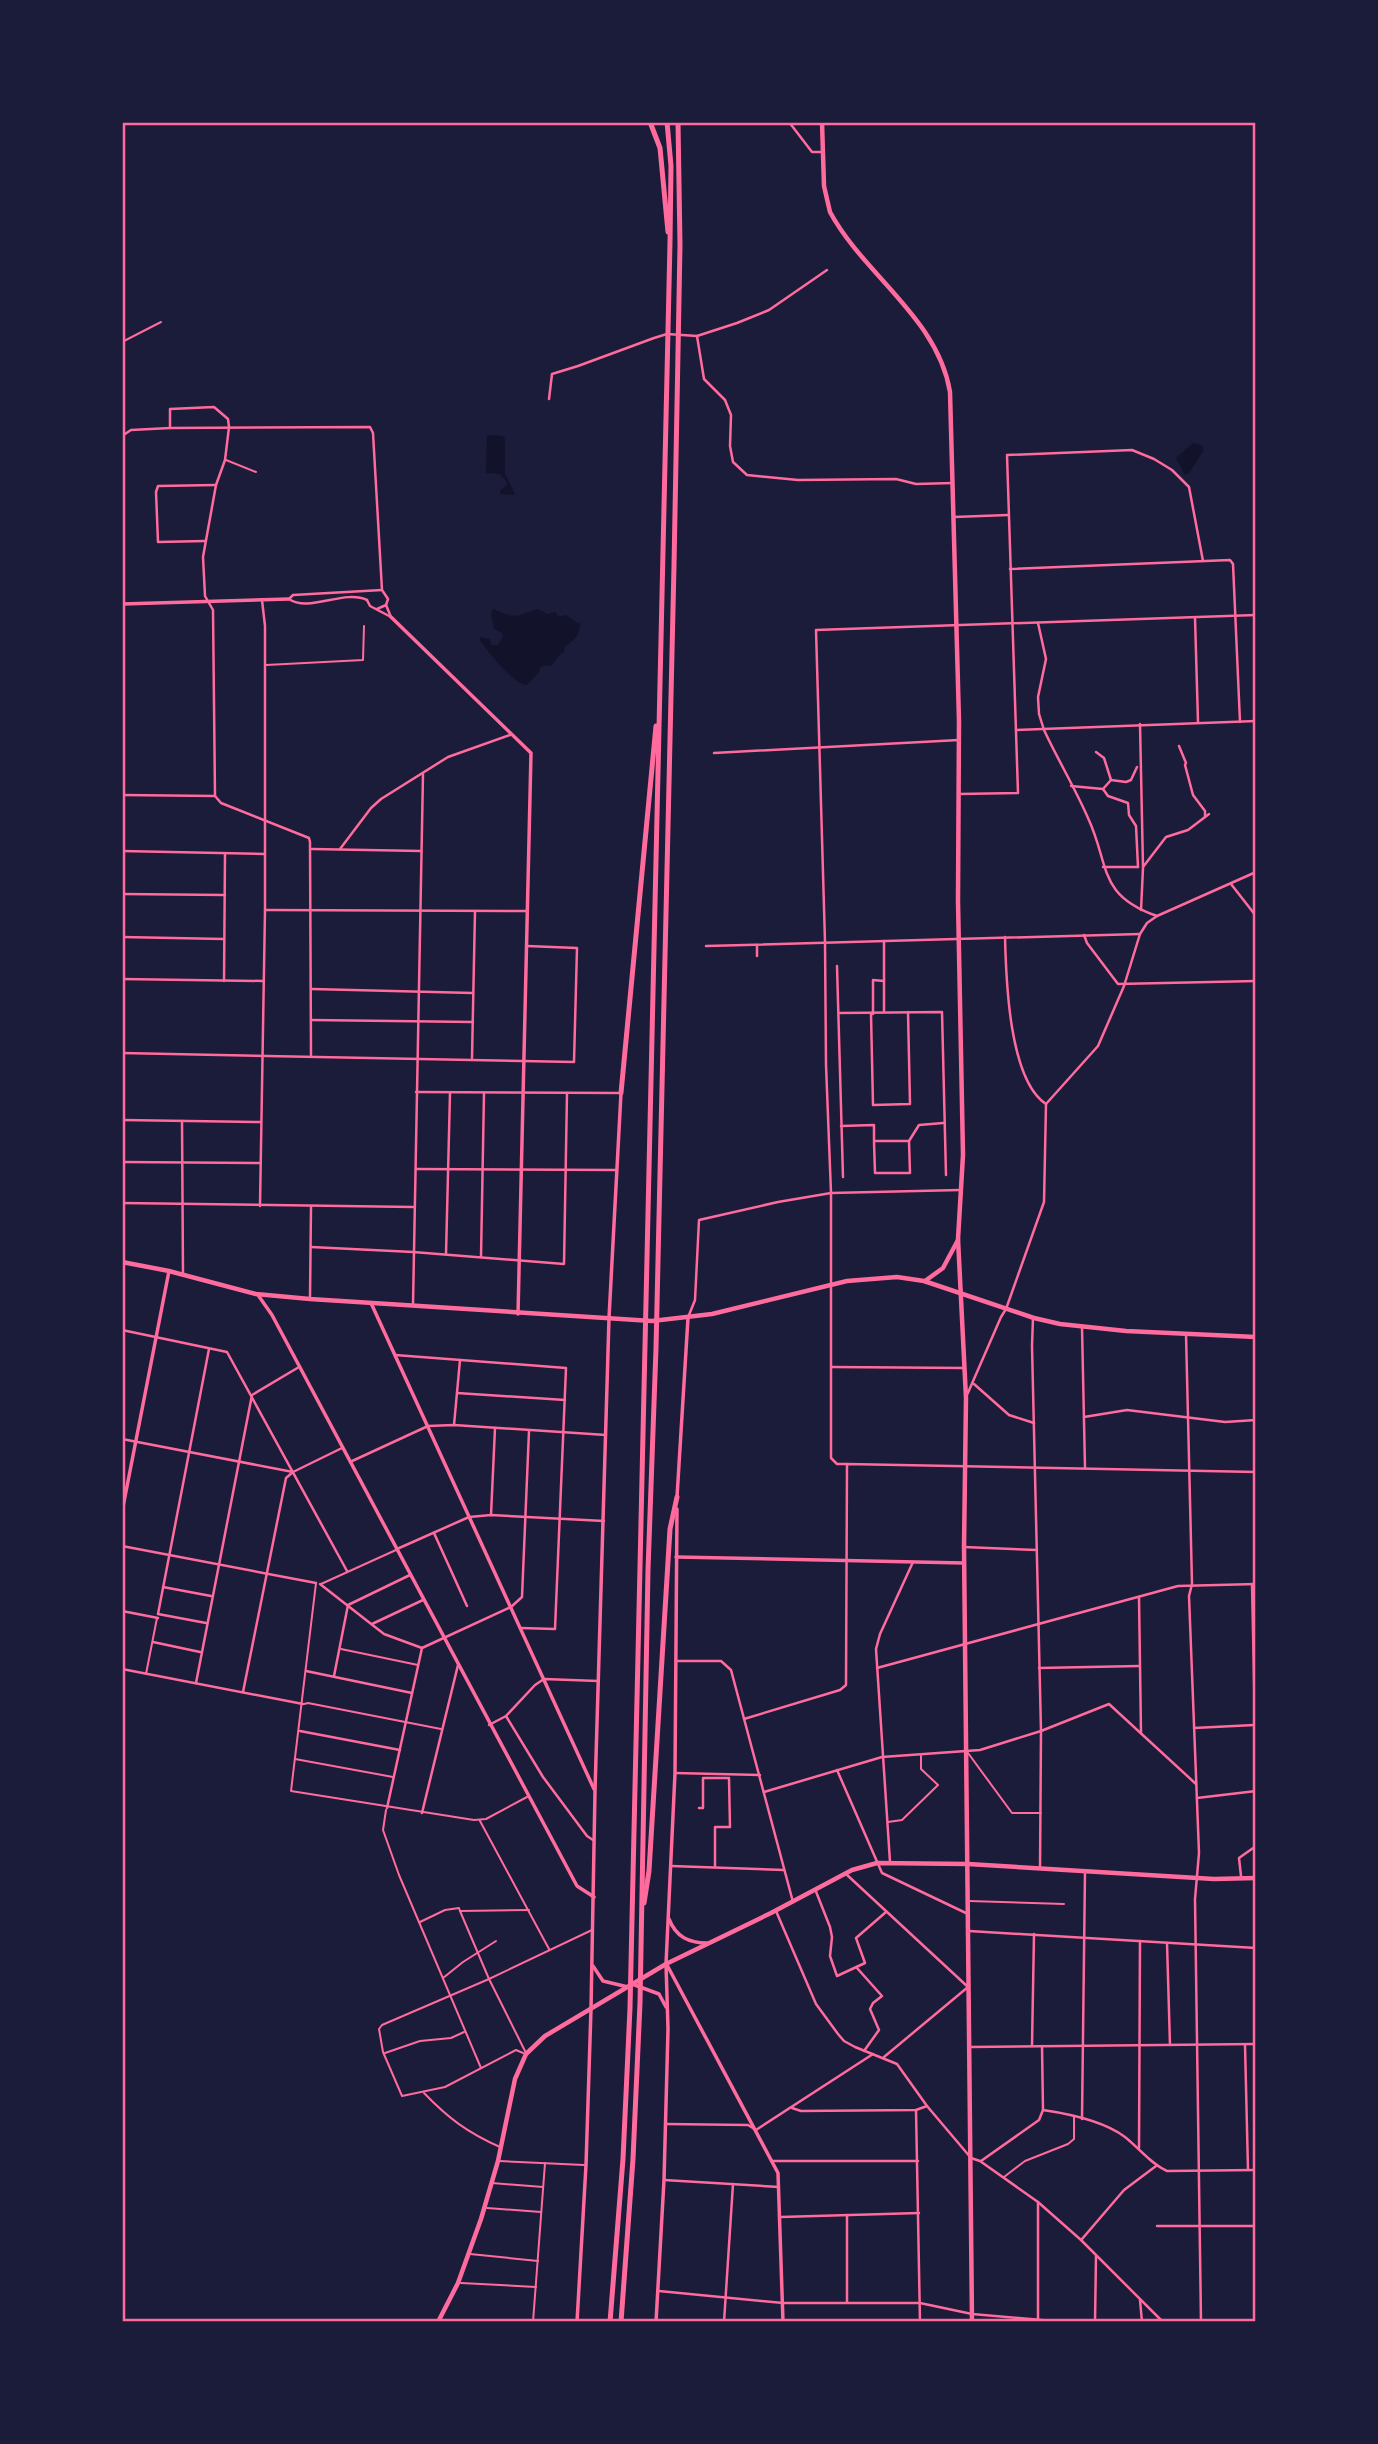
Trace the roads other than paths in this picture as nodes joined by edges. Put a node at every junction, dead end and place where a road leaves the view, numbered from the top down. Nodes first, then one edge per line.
1 (650, 122) edge
2 (667, 122) edge
3 (678, 122) edge
4 (789, 122) edge
5 (822, 122) edge
6 (823, 152) junction
7 (670, 242) junction
8 (827, 270) dead end
9 (161, 323) dead end
10 (697, 336) junction
11 (122, 342) edge
12 (549, 399) dead end
13 (229, 426) junction
14 (170, 428) junction
15 (122, 436) edge
16 (225, 460) junction
17 (256, 472) dead end
18 (953, 483) junction
19 (216, 485) junction
20 (1008, 515) junction
21 (954, 517) junction
22 (205, 541) junction
23 (1203, 561) junction
24 (1010, 569) junction
25 (382, 590) junction
26 (372, 591) junction
27 (289, 599) junction
28 (262, 600) junction
29 (367, 600) junction
30 (210, 602) junction
31 (122, 604) edge
32 (386, 605) junction
33 (377, 609) junction
34 (1255, 615) edge
35 (1236, 616) junction
36 (391, 617) junction
37 (1195, 618) junction
38 (1038, 623) junction
39 (1012, 625) junction
40 (364, 626) dead end
41 (957, 627) junction
42 (265, 665) junction
43 (659, 706) junction
44 (1255, 721) edge
45 (1198, 722) junction
46 (1240, 722) junction
47 (1140, 724) junction
48 (1016, 730) junction
49 (1044, 730) junction
50 (512, 734) junction
51 (959, 740) junction
52 (820, 746) junction
53 (1179, 746) dead end
54 (1096, 752) dead end
55 (714, 753) dead end
56 (1137, 767) dead end
57 (423, 774) junction
58 (1111, 780) junction
59 (1071, 786) junction
60 (1103, 789) junction
61 (958, 794) junction
62 (122, 795) edge
63 (215, 796) junction
64 (265, 820) junction
65 (312, 849) junction
66 (340, 849) junction
67 (122, 851) edge
68 (421, 851) junction
69 (225, 854) junction
70 (265, 854) junction
71 (1103, 867) junction
72 (1138, 867) junction
73 (1143, 867) junction
74 (1255, 872) edge
75 (1231, 884) junction
76 (122, 894) edge
77 (225, 895) junction
78 (265, 910) junction
79 (1141, 910) junction
80 (312, 911) junction
81 (419, 911) junction
82 (475, 911) junction
83 (528, 911) junction
84 (1157, 916) junction
85 (1255, 916) edge
86 (1140, 934) junction
87 (1083, 935) junction
88 (122, 937) edge
89 (1004, 937) junction
90 (224, 939) junction
91 (959, 939) junction
92 (884, 941) junction
93 (825, 942) junction
94 (757, 945) junction
95 (527, 946) junction
96 (706, 946) dead end
97 (757, 956) dead end
98 (837, 966) dead end
99 (122, 979) edge
100 (224, 981) junction
101 (263, 981) junction
102 (884, 981) junction
103 (1255, 981) edge
104 (1124, 986) junction
105 (311, 989) junction
106 (418, 992) junction
107 (473, 993) junction
108 (908, 1012) junction
109 (839, 1013) junction
110 (884, 1013) junction
111 (872, 1014) junction
112 (311, 1020) junction
113 (417, 1022) junction
114 (473, 1023) junction
115 (122, 1053) edge
116 (262, 1055) junction
117 (311, 1057) junction
118 (416, 1058) junction
119 (472, 1059) junction
120 (525, 1060) junction
121 (416, 1092) junction
122 (450, 1093) junction
123 (484, 1093) junction
124 (524, 1093) junction
125 (567, 1093) junction
126 (621, 1093) junction
127 (1046, 1104) junction
128 (122, 1120) edge
129 (182, 1121) junction
130 (261, 1122) junction
131 (944, 1123) junction
132 (841, 1126) junction
133 (909, 1140) junction
134 (874, 1141) junction
135 (122, 1162) edge
136 (182, 1162) junction
137 (260, 1163) junction
138 (414, 1169) junction
139 (448, 1169) junction
140 (483, 1169) junction
141 (522, 1169) junction
142 (566, 1170) junction
143 (615, 1170) junction
144 (946, 1175) dead end
145 (843, 1177) dead end
146 (960, 1190) junction
147 (831, 1193) junction
148 (122, 1203) edge
149 (183, 1203) junction
150 (260, 1206) junction
151 (311, 1207) junction
152 (414, 1207) junction
153 (958, 1239) junction
154 (311, 1247) junction
155 (413, 1252) junction
156 (446, 1255) junction
157 (481, 1257) junction
158 (519, 1261) junction
159 (122, 1262) edge
160 (169, 1271) junction
161 (183, 1275) junction
162 (924, 1281) junction
163 (832, 1285) junction
164 (256, 1294) junction
165 (961, 1294) junction
166 (310, 1299) junction
167 (371, 1302) junction
168 (413, 1305) junction
169 (1006, 1309) junction
170 (518, 1314) junction
171 (609, 1318) junction
172 (688, 1318) junction
173 (1034, 1318) junction
174 (1082, 1327) junction
175 (122, 1331) edge
176 (1186, 1334) junction
177 (157, 1337) junction
178 (1255, 1337) edge
179 (209, 1348) junction
180 (395, 1355) junction
181 (460, 1360) junction
182 (299, 1367) junction
183 (832, 1367) junction
184 (964, 1368) junction
185 (973, 1383) junction
186 (457, 1393) junction
187 (252, 1395) junction
188 (965, 1398) junction
189 (565, 1400) junction
190 (1084, 1417) junction
191 (1188, 1418) junction
192 (1255, 1420) edge
193 (1034, 1423) junction
194 (454, 1425) junction
195 (428, 1426) junction
196 (495, 1428) junction
197 (529, 1431) junction
198 (564, 1433) junction
199 (606, 1434) junction
200 (122, 1439) edge
201 (136, 1442) junction
202 (342, 1448) junction
203 (189, 1452) junction
204 (239, 1461) junction
205 (350, 1462) junction
206 (847, 1465) junction
207 (965, 1466) junction
208 (1035, 1468) junction
209 (1084, 1469) junction
210 (1189, 1471) junction
211 (293, 1472) junction
212 (1255, 1472) edge
213 (677, 1497) junction
214 (122, 1512) edge
215 (491, 1515) junction
216 (470, 1517) junction
217 (526, 1518) junction
218 (560, 1520) junction
219 (604, 1521) junction
220 (434, 1533) junction
221 (122, 1546) edge
222 (964, 1548) junction
223 (396, 1550) junction
224 (1037, 1550) junction
225 (169, 1555) junction
226 (676, 1556) junction
227 (847, 1561) junction
228 (913, 1562) junction
229 (218, 1563) junction
230 (964, 1563) junction
231 (347, 1571) junction
232 (267, 1573) junction
233 (410, 1575) junction
234 (318, 1584) junction
235 (1192, 1584) junction
236 (1254, 1584) edge
237 (163, 1587) junction
238 (211, 1596) junction
239 (1139, 1597) junction
240 (423, 1600) junction
241 (348, 1605) junction
242 (467, 1606) dead end
243 (511, 1607) junction
244 (122, 1611) edge
245 (158, 1616) junction
246 (206, 1623) junction
247 (371, 1624) junction
248 (1039, 1624) junction
249 (520, 1628) junction
250 (444, 1638) junction
251 (153, 1642) junction
252 (965, 1644) junction
253 (422, 1648) junction
254 (338, 1649) junction
255 (200, 1652) junction
256 (675, 1661) junction
257 (419, 1665) junction
258 (458, 1665) junction
259 (1139, 1666) junction
260 (877, 1668) junction
261 (1039, 1668) junction
262 (122, 1669) edge
263 (306, 1671) junction
264 (146, 1674) junction
265 (334, 1676) junction
266 (544, 1679) junction
267 (598, 1681) junction
268 (195, 1683) junction
269 (243, 1692) junction
270 (412, 1693) junction
271 (303, 1704) junction
272 (506, 1716) junction
273 (744, 1718) junction
274 (406, 1721) junction
275 (489, 1725) junction
276 (1255, 1725) edge
277 (1194, 1728) junction
278 (441, 1729) junction
279 (300, 1731) junction
280 (1041, 1731) junction
281 (1141, 1733) junction
282 (400, 1750) junction
283 (968, 1752) junction
284 (921, 1755) junction
285 (882, 1757) junction
286 (295, 1759) junction
287 (837, 1770) junction
288 (675, 1773) junction
289 (760, 1775) junction
290 (394, 1777) junction
291 (1196, 1784) junction
292 (595, 1791) junction
293 (1255, 1791) edge
294 (764, 1792) junction
295 (528, 1797) junction
296 (1197, 1798) junction
297 (387, 1808) junction
298 (699, 1808) dead end
299 (422, 1813) junction
300 (1041, 1813) junction
301 (480, 1821) junction
302 (887, 1822) junction
303 (594, 1841) junction
304 (1255, 1846) edge
305 (890, 1862) junction
306 (877, 1863) junction
307 (968, 1864) junction
308 (671, 1867) junction
309 (715, 1867) junction
310 (1040, 1868) junction
311 (784, 1870) junction
312 (1084, 1871) junction
313 (845, 1873) junction
314 (1197, 1878) junction
315 (1255, 1878) edge
316 (1241, 1880) junction
317 (815, 1889) junction
318 (594, 1897) junction
319 (968, 1901) junction
320 (793, 1902) junction
321 (1064, 1904) dead end
322 (529, 1910) junction
323 (460, 1911) junction
324 (776, 1911) junction
325 (886, 1912) junction
326 (968, 1914) junction
327 (669, 1916) junction
328 (419, 1923) junction
329 (641, 1923) junction
330 (593, 1930) junction
331 (968, 1931) junction
332 (1034, 1934) junction
333 (1084, 1938) junction
334 (496, 1941) dead end
335 (1140, 1941) junction
336 (709, 1943) junction
337 (1167, 1943) junction
338 (1196, 1945) junction
339 (1255, 1948) edge
340 (549, 1951) junction
341 (478, 1953) junction
342 (592, 1964) junction
343 (666, 1964) junction
344 (857, 1968) junction
345 (442, 1979) junction
346 (489, 1979) junction
347 (630, 1985) junction
348 (968, 1987) junction
349 (449, 1995) junction
350 (591, 2009) junction
351 (668, 2010) junction
352 (465, 2032) junction
353 (1255, 2044) edge
354 (1170, 2045) junction
355 (1196, 2045) junction
356 (1245, 2045) junction
357 (1032, 2046) junction
358 (1042, 2046) junction
359 (1083, 2046) junction
360 (1140, 2046) junction
361 (970, 2047) junction
362 (864, 2051) junction
363 (384, 2053) junction
364 (526, 2054) junction
365 (873, 2054) junction
366 (884, 2057) junction
367 (482, 2069) junction
368 (424, 2092) junction
369 (927, 2106) junction
370 (792, 2108) junction
371 (916, 2110) junction
372 (1043, 2110) junction
373 (1074, 2116) junction
374 (1082, 2119) junction
375 (666, 2124) junction
376 (757, 2130) junction
377 (501, 2147) junction
378 (1139, 2149) junction
379 (971, 2158) junction
380 (498, 2161) junction
381 (771, 2161) junction
382 (918, 2161) junction
383 (981, 2161) junction
384 (545, 2163) junction
385 (586, 2165) junction
386 (1156, 2166) junction
387 (1248, 2170) junction
388 (1255, 2170) edge
389 (1199, 2172) junction
390 (1003, 2177) junction
391 (664, 2180) junction
392 (492, 2183) junction
393 (733, 2184) junction
394 (544, 2187) junction
395 (779, 2187) junction
396 (1038, 2202) junction
397 (484, 2208) junction
398 (542, 2212) junction
399 (919, 2213) junction
400 (847, 2216) junction
401 (781, 2217) junction
402 (1199, 2225) junction
403 (1157, 2226) dead end
404 (1255, 2226) edge
405 (1081, 2240) junction
406 (469, 2254) junction
407 (1096, 2256) junction
408 (539, 2261) junction
409 (458, 2283) junction
410 (537, 2287) junction
411 (659, 2291) junction
412 (726, 2298) junction
413 (1140, 2300) junction
414 (847, 2302) junction
415 (783, 2303) junction
416 (920, 2303) junction
417 (972, 2314) junction
418 (1038, 2320) edge
419 (438, 2322) edge
420 (533, 2322) edge
421 (577, 2322) edge
422 (610, 2322) edge
423 (621, 2322) edge
424 (656, 2322) edge
425 (724, 2322) edge
426 (783, 2322) edge
427 (920, 2322) edge
428 (972, 2322) edge
429 (1065, 2322) edge
430 (1095, 2322) edge
431 (1142, 2322) edge
432 (1163, 2322) edge
433 (1201, 2322) edge

1 - 7 highway
2 - 7 highway
3 - 329 highway
4 - 6 street
5 - 6 main road
6 - 18 main road
7 - 43 highway
8 - 10 street
9 - 11 lane
10 - 12 street
10 - 18 street
13 - 14 street
13 - 14 street
13 - 16 street
13 - 25 street
14 - 15 street
16 - 17 lane
16 - 19 street
18 - 21 main road
19 - 22 street
19 - 22 street
20 - 21 street
20 - 23 street
20 - 24 street
21 - 41 main road
22 - 30 street
23 - 24 street
23 - 35 street
24 - 39 street
25 - 26 street
25 - 32 street
26 - 27 street
26 - 29 street
27 - 28 street
27 - 29 street
28 - 30 street
28 - 42 street
29 - 33 street
30 - 31 street
30 - 63 street
32 - 33 street
32 - 36 street
33 - 36 street
34 - 35 street
35 - 37 street
35 - 46 street
36 - 50 street
37 - 38 street
37 - 45 street
38 - 39 street
38 - 49 street
39 - 41 street
39 - 48 street
40 - 42 lane
41 - 51 main road
41 - 52 street
42 - 64 street
43 - 126 highway
43 - 422 highway
44 - 46 street
45 - 46 street
45 - 47 street
47 - 49 street
47 - 73 street
48 - 49 street
48 - 61 street
49 - 59 street
50 - 57 street
50 - 83 street
51 - 52 street
51 - 61 main road
52 - 55 street
52 - 93 street
53 - 73 street
54 - 58 street
56 - 58 street
57 - 66 street
57 - 68 street
58 - 60 street
59 - 60 street
59 - 71 street
60 - 72 street
61 - 91 main road
62 - 63 street
63 - 64 street
64 - 65 street
64 - 70 street
65 - 66 street
65 - 80 street
66 - 68 street
67 - 69 street
68 - 81 street
69 - 70 street
69 - 77 street
70 - 78 street
71 - 72 street
71 - 79 street
72 - 73 street
73 - 79 street
74 - 75 street
75 - 84 street
75 - 85 street
76 - 77 street
77 - 90 street
78 - 80 street
78 - 101 street
79 - 84 street
80 - 81 street
80 - 105 street
81 - 82 street
81 - 106 street
82 - 83 street
82 - 107 street
83 - 95 street
84 - 86 street
86 - 87 street
86 - 104 street
87 - 89 street
87 - 104 street
88 - 90 street
89 - 91 street
89 - 127 street
90 - 100 street
91 - 92 street
91 - 146 main road
92 - 93 street
92 - 102 street
93 - 94 street
93 - 147 street
94 - 96 street
94 - 97 street
95 - 120 street
95 - 120 street
98 - 109 street
99 - 100 street
100 - 101 street
101 - 116 street
102 - 110 street
102 - 111 street
103 - 104 street
104 - 127 street
105 - 106 street
105 - 112 street
106 - 107 street
106 - 113 street
107 - 114 street
108 - 110 street
108 - 111 street
108 - 131 street
109 - 111 street
109 - 132 street
110 - 111 street
112 - 113 street
112 - 117 street
113 - 114 street
113 - 118 street
114 - 119 street
115 - 116 street
116 - 117 street
116 - 130 street
117 - 118 street
118 - 119 street
118 - 121 street
119 - 120 street
120 - 124 street
121 - 122 street
121 - 138 street
122 - 123 street
122 - 139 street
123 - 124 street
123 - 140 street
124 - 125 street
124 - 141 street
125 - 126 street
125 - 142 street
126 - 143 street
127 - 169 street
128 - 129 street
129 - 130 street
129 - 136 street
130 - 137 street
131 - 133 street
131 - 144 street
132 - 134 street
132 - 145 street
133 - 134 street
133 - 134 street
135 - 136 street
136 - 137 street
136 - 149 street
137 - 150 street
138 - 139 street
138 - 152 street
139 - 140 street
139 - 156 street
140 - 141 street
140 - 157 street
141 - 142 street
141 - 158 street
142 - 143 street
142 - 158 street
143 - 171 street
146 - 147 street
146 - 153 main road
147 - 163 street
147 - 172 street
148 - 149 street
149 - 150 street
149 - 161 street
150 - 151 street
151 - 152 street
151 - 154 street
152 - 155 street
153 - 162 main road
153 - 165 main road
154 - 155 street
154 - 166 street
155 - 156 street
155 - 168 street
156 - 157 street
157 - 158 street
158 - 170 street
159 - 160 main road
160 - 161 main road
160 - 177 street
161 - 164 main road
162 - 163 main road
162 - 165 main road
163 - 172 main road
163 - 183 street
164 - 166 main road
164 - 182 street
165 - 169 main road
165 - 184 main road
166 - 167 main road
167 - 168 main road
167 - 180 street
168 - 170 main road
169 - 173 main road
169 - 185 street
170 - 171 main road
171 - 172 main road
171 - 199 street
172 - 213 street
173 - 174 main road
173 - 193 street
174 - 176 main road
174 - 190 street
175 - 177 street
176 - 178 main road
176 - 191 street
177 - 179 street
177 - 201 street
179 - 187 street
179 - 203 street
180 - 181 street
180 - 195 street
181 - 186 street
181 - 189 street
182 - 187 street
182 - 202 street
183 - 184 street
183 - 206 street
184 - 188 main road
185 - 188 street
185 - 193 street
186 - 189 street
186 - 194 street
187 - 204 street
187 - 211 street
188 - 207 main road
189 - 198 street
190 - 191 street
190 - 209 street
191 - 192 street
191 - 210 street
193 - 208 street
194 - 195 street
194 - 196 street
195 - 205 street
195 - 216 street
196 - 197 street
196 - 215 street
197 - 198 street
197 - 217 street
198 - 199 street
198 - 218 street
199 - 219 street
200 - 201 street
201 - 203 street
201 - 214 street
202 - 205 street
202 - 211 street
203 - 204 street
203 - 225 street
204 - 211 street
204 - 229 street
205 - 223 street
206 - 207 street
206 - 227 street
207 - 208 street
207 - 222 main road
208 - 209 street
208 - 224 street
209 - 210 street
210 - 212 street
210 - 235 street
211 - 231 street
211 - 232 street
213 - 226 street
213 - 329 highway
215 - 216 street
215 - 217 street
216 - 220 street
216 - 243 street
217 - 218 street
217 - 243 street
218 - 219 street
218 - 249 street
219 - 267 street
220 - 223 street
220 - 242 street
221 - 225 street
222 - 224 street
222 - 230 main road
223 - 231 lane
223 - 233 street
224 - 248 street
225 - 229 street
225 - 237 street
226 - 227 street
226 - 256 street
227 - 228 street
227 - 273 street
228 - 230 street
228 - 260 street
229 - 232 street
229 - 238 street
230 - 252 main road
231 - 234 lane
232 - 234 street
232 - 269 street
233 - 240 street
233 - 241 street
234 - 241 street
234 - 263 lane
235 - 236 street
235 - 239 street
235 - 277 street
236 - 276 street
237 - 238 street
237 - 245 street
238 - 246 street
239 - 248 street
239 - 259 street
240 - 247 street
240 - 250 street
241 - 247 street
241 - 254 street
243 - 249 street
243 - 250 street
244 - 245 street
245 - 246 street
245 - 251 lane
246 - 255 street
247 - 253 street
248 - 252 street
248 - 261 street
249 - 266 street
250 - 253 street
250 - 258 street
251 - 255 street
251 - 264 lane
252 - 260 street
252 - 283 main road
253 - 257 street
254 - 257 lane
254 - 265 street
255 - 268 street
256 - 273 street
256 - 288 street
257 - 270 street
258 - 275 street
258 - 278 street
259 - 261 street
259 - 281 street
260 - 285 street
261 - 280 street
262 - 264 street
263 - 265 street
263 - 271 lane
264 - 268 street
265 - 270 street
266 - 267 street
266 - 272 street
266 - 292 street
267 - 292 street
268 - 269 street
269 - 271 street
270 - 274 street
271 - 274 lane
271 - 279 lane
272 - 275 street
272 - 303 street
273 - 289 street
274 - 278 lane
274 - 282 street
275 - 295 street
276 - 277 street
277 - 291 street
278 - 299 street
279 - 282 street
279 - 286 lane
280 - 281 street
280 - 283 street
280 - 300 street
281 - 291 street
282 - 290 street
283 - 284 street
283 - 300 lane
283 - 307 main road
284 - 285 street
284 - 302 lane
285 - 287 street
285 - 302 street
286 - 290 lane
286 - 297 lane
287 - 294 street
287 - 306 street
288 - 289 street
288 - 308 street
289 - 294 street
290 - 297 street
291 - 296 street
292 - 303 street
293 - 296 street
294 - 311 street
295 - 301 lane
295 - 318 street
296 - 314 street
297 - 299 lane
297 - 328 lane
298 - 309 street
299 - 301 lane
300 - 310 street
301 - 322 lane
302 - 305 street
303 - 318 street
304 - 316 street
305 - 306 main road
305 - 307 main road
306 - 313 main road
306 - 326 street
307 - 310 main road
307 - 319 main road
308 - 309 street
308 - 327 street
309 - 311 street
310 - 312 main road
311 - 320 street
312 - 314 main road
312 - 333 street
313 - 317 main road
313 - 325 street
314 - 316 main road
314 - 338 street
315 - 316 main road
317 - 320 main road
317 - 344 street
318 - 330 street
319 - 321 lane
319 - 326 main road
320 - 324 main road
322 - 323 lane
322 - 340 lane
323 - 328 lane
323 - 341 lane
324 - 336 main road
324 - 362 street
325 - 344 street
325 - 348 street
326 - 331 main road
327 - 336 street
327 - 343 street
328 - 345 lane
329 - 423 highway
330 - 340 lane
330 - 342 street
331 - 332 street
331 - 348 main road
332 - 333 street
332 - 357 street
333 - 335 street
333 - 359 street
334 - 341 lane
335 - 337 street
335 - 360 street
336 - 343 main road
337 - 338 street
337 - 354 street
338 - 339 street
338 - 355 street
340 - 346 lane
341 - 345 lane
341 - 346 lane
342 - 347 street
342 - 350 street
343 - 347 main road
343 - 351 street
343 - 376 street
344 - 362 street
345 - 349 lane
346 - 349 lane
346 - 364 lane
347 - 350 main road
347 - 351 street
348 - 361 main road
348 - 366 street
349 - 352 lane
349 - 363 lane
350 - 364 main road
350 - 385 street
351 - 375 street
352 - 363 lane
352 - 367 lane
353 - 356 street
354 - 355 street
354 - 360 street
355 - 356 street
355 - 389 street
356 - 387 street
357 - 358 street
357 - 361 street
358 - 359 street
358 - 372 street
359 - 360 street
359 - 374 street
360 - 378 street
361 - 379 main road
362 - 365 street
363 - 368 lane
364 - 367 lane
364 - 377 main road
365 - 366 street
365 - 370 street
366 - 369 street
367 - 368 lane
368 - 377 lane
369 - 371 street
369 - 379 street
370 - 371 street
370 - 376 street
371 - 382 street
372 - 373 street
372 - 383 street
373 - 374 street
373 - 390 lane
374 - 378 street
375 - 376 street
375 - 391 street
376 - 381 street
377 - 380 main road
378 - 386 street
379 - 383 street
379 - 417 main road
380 - 384 lane
380 - 392 main road
381 - 382 street
381 - 395 street
382 - 399 street
383 - 390 street
384 - 385 lane
384 - 394 lane
385 - 421 street
386 - 389 street
386 - 405 street
387 - 388 street
387 - 389 street
389 - 402 street
390 - 396 street
391 - 393 street
391 - 411 street
392 - 394 lane
392 - 397 main road
393 - 395 street
393 - 412 street
394 - 398 lane
395 - 401 street
396 - 405 street
396 - 418 street
397 - 398 lane
397 - 406 main road
398 - 408 lane
399 - 400 street
399 - 416 street
400 - 401 street
400 - 414 street
401 - 415 street
402 - 403 street
402 - 404 street
402 - 433 street
405 - 407 street
406 - 408 lane
406 - 409 main road
407 - 413 street
407 - 430 street
408 - 410 lane
409 - 410 lane
409 - 419 main road
410 - 420 lane
411 - 412 street
411 - 424 street
412 - 415 street
412 - 425 street
413 - 431 street
413 - 432 street
414 - 415 street
414 - 416 street
415 - 426 street
416 - 417 street
416 - 427 street
417 - 418 street
417 - 428 main road
418 - 429 street

